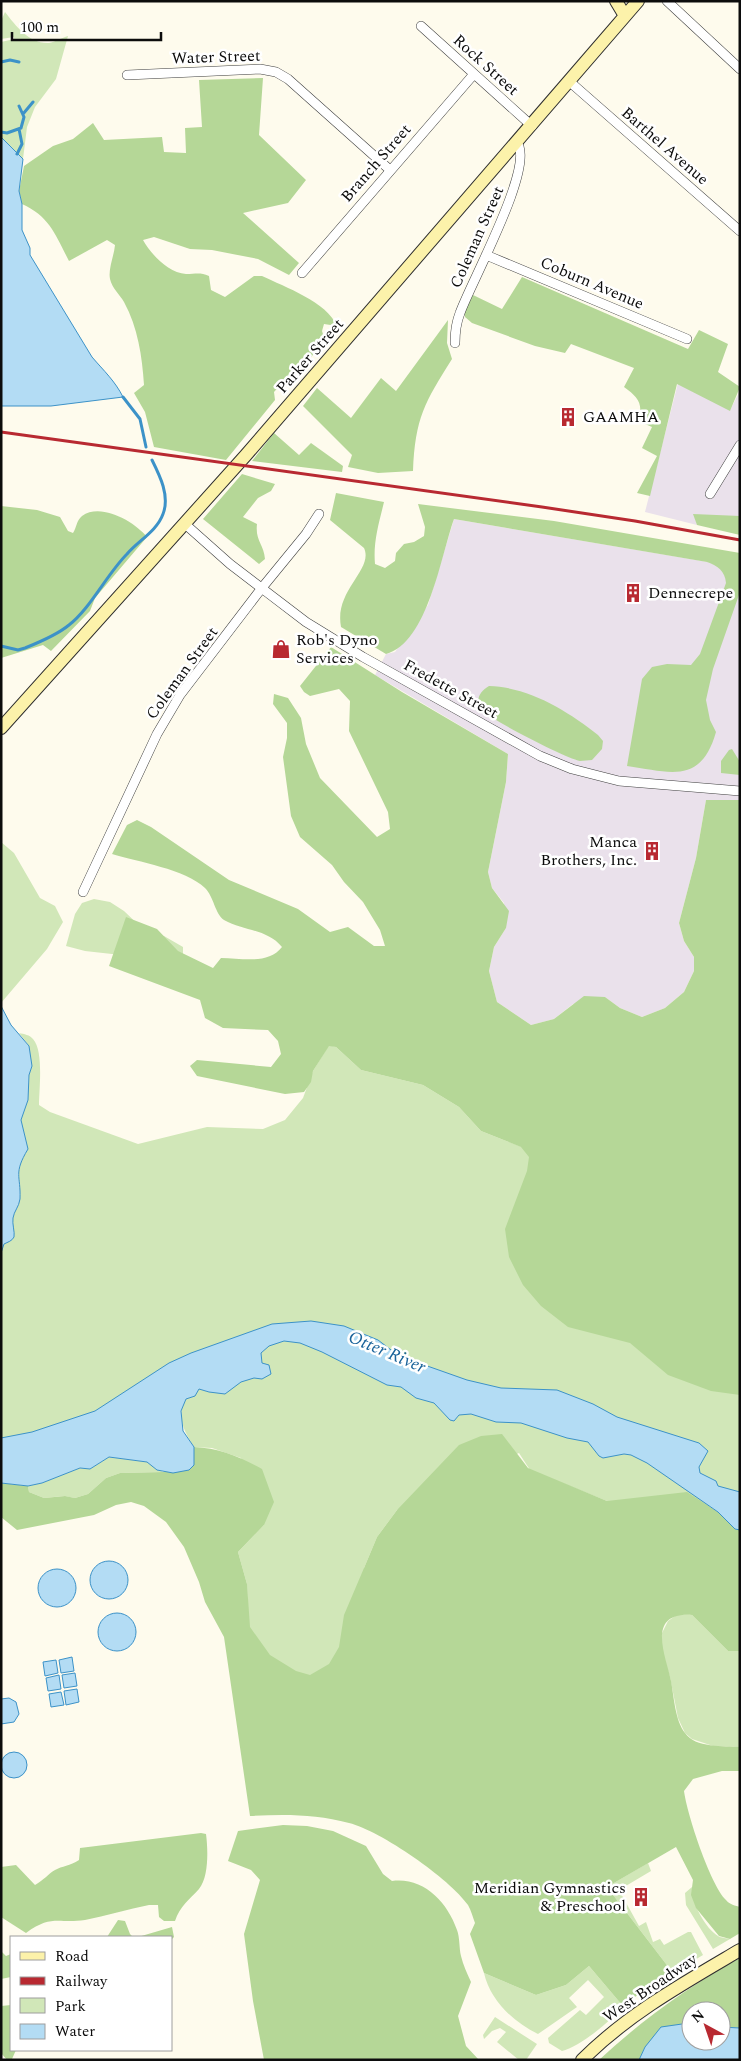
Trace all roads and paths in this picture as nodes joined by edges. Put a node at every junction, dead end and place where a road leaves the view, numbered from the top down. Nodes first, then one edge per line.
1 (616, 1) edge
2 (638, 1) edge
3 (666, 1) edge
4 (625, 16) junction
5 (421, 26) dead end
6 (740, 70) edge
7 (474, 74) junction
8 (127, 75) dead end
9 (570, 82) junction
10 (532, 126) junction
11 (517, 143) junction
12 (390, 170) junction
13 (740, 232) edge
14 (486, 254) junction
15 (302, 272) dead end
16 (687, 339) dead end
17 (455, 343) dead end
18 (740, 445) edge
19 (710, 494) dead end
20 (319, 514) dead end
21 (185, 524) junction
22 (261, 588) junction
23 (1, 728) edge
24 (740, 790) edge
25 (83, 892) dead end
26 (740, 1950) edge
27 (582, 2060) edge

1 - 4 main road
2 - 4 main road, Parker Street
3 - 6 street
4 - 9 main road, Parker Street
5 - 7 street, Rock Street
7 - 10 street, Rock Street
7 - 12 street, Branch Street
8 - 12 street, Water Street
9 - 10 main road, Parker Street
9 - 13 street, Barthel Avenue
10 - 11 main road, Parker Street
11 - 14 street, Coleman Street
11 - 21 main road, Parker Street
12 - 15 street, Branch Street
14 - 16 street, Coburn Avenue
14 - 17 street, Coleman Street
18 - 19 street
20 - 22 street, Coleman Street
21 - 22 street, Fredette Street
21 - 23 main road, Parker Street
22 - 24 street, Fredette Street
22 - 25 street, Coleman Street
26 - 27 main road, West Broadway

